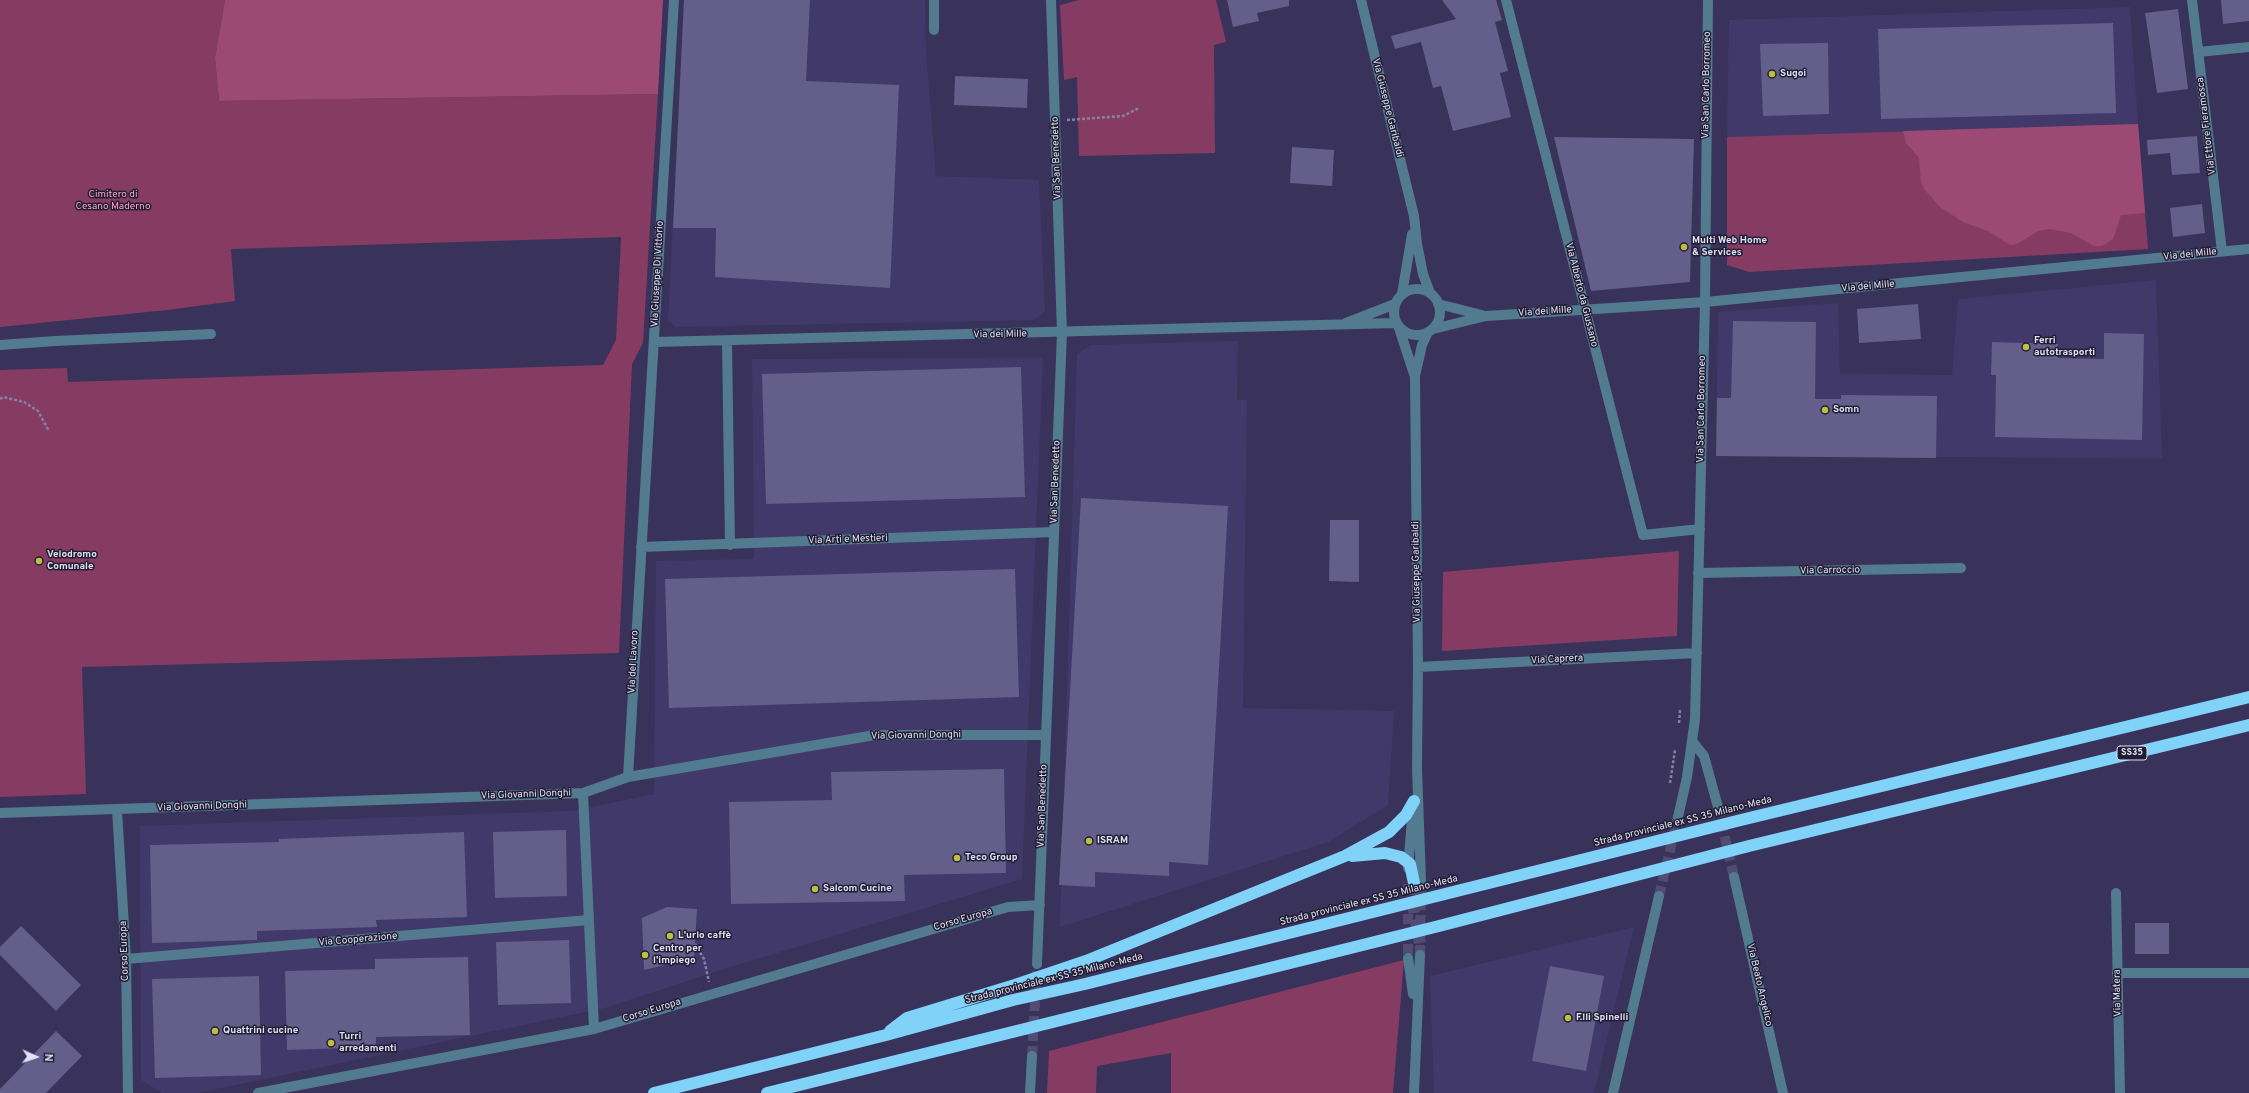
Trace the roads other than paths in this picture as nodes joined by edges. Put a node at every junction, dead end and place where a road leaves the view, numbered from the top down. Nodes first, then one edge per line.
1 (674, 0) edge
2 (934, 0) edge
3 (1051, 0) edge
4 (1361, 0) edge
5 (1506, 0) edge
6 (1708, 0) edge
7 (2192, 0) edge
8 (934, 30) dead end
9 (2249, 48) edge
10 (2198, 52) junction
11 (1414, 216) junction
12 (2249, 249) edge
13 (2222, 251) junction
14 (1402, 294) junction
15 (1430, 294) junction
16 (1705, 302) junction
17 (1395, 304) junction
18 (1438, 304) junction
19 (1585, 309) junction
20 (1486, 316) junction
21 (1344, 324) junction
22 (1398, 325) junction
23 (1431, 330) junction
24 (1062, 333) junction
25 (211, 334) dead end
26 (727, 341) junction
27 (655, 342) junction
28 (0, 345) edge
29 (1415, 376) junction
30 (1700, 529) junction
31 (1054, 532) junction
32 (730, 545) junction
33 (641, 547) junction
34 (1961, 568) dead end
35 (1698, 573) junction
36 (1697, 653) junction
37 (1418, 667) junction
38 (2249, 697) edge
39 (2249, 725) edge
40 (1046, 735) junction
41 (1693, 742) junction
42 (1417, 768) junction
43 (628, 777) junction
44 (583, 793) junction
45 (1414, 801) junction
46 (1718, 807) tunnel mouth
47 (117, 810) junction
48 (0, 813) edge
49 (1678, 817) tunnel mouth
50 (1345, 856) junction
51 (1408, 862) junction
52 (1734, 877) tunnel mouth
53 (1414, 883) joint
54 (2116, 893) dead end
55 (1659, 896) tunnel mouth
56 (1040, 905) junction
57 (589, 920) junction
58 (1420, 955) tunnel mouth
59 (1408, 958) tunnel mouth
60 (126, 959) junction
61 (1037, 964) tunnel mouth
62 (2117, 973) junction
63 (2249, 973) edge
64 (1416, 1020) junction
65 (594, 1030) junction
66 (886, 1034) junction
67 (1032, 1056) tunnel mouth
68 (1415, 1074) junction
69 (128, 1093) edge
70 (258, 1093) edge
71 (654, 1093) edge
72 (766, 1093) edge
73 (1030, 1093) edge
74 (1414, 1093) edge
75 (1418, 1093) edge
76 (1613, 1093) edge
77 (1784, 1093) edge
78 (2120, 1093) edge

1 - 27 street, Via Giuseppe Di Vittorio
2 - 8 street
3 - 24 street, Via San Benedetto
4 - 11 street, Via Giuseppe Garibaldi
5 - 19 street, Via Alberto da Giussano
6 - 16 street, Via San Carlo Borromeo
7 - 10 street, Via Ettore Fieramosca
9 - 10 street
10 - 13 street, Via Ettore Fieramosca
11 - 14 street, Via Giuseppe Garibaldi
11 - 15 street, Via Giuseppe Garibaldi
12 - 13 street, Via dei Mille
13 - 16 street, Via dei Mille
14 - 15 street
14 - 17 street
15 - 18 street
16 - 19 street, Via dei Mille
16 - 30 street, Via San Carlo Borromeo
17 - 21 street, Via dei Mille
17 - 22 street
18 - 20 street, Via dei Mille
18 - 23 street
19 - 20 street, Via dei Mille
19 - 30 street, Via Alberto da Giussano
20 - 23 street, Via dei Mille
21 - 22 street, Via dei Mille
21 - 24 street, Via dei Mille
22 - 23 street
22 - 29 street, Via Giuseppe Garibaldi
23 - 29 street, Via Giuseppe Garibaldi
24 - 26 street, Via dei Mille
24 - 31 street, Via San Benedetto
25 - 28 street
26 - 27 street, Via dei Mille
26 - 32 street
27 - 33 street, Via Giuseppe Di Vittorio
29 - 37 street, Via Giuseppe Garibaldi
30 - 35 street, Via San Carlo Borromeo
31 - 32 street, Via Arti e Mestieri
31 - 40 street, Via San Benedetto
32 - 33 street, Via Arti e Mestieri
33 - 43 street, Via del Lavoro
34 - 35 street, Via Carroccio
35 - 36 street, Via San Carlo Borromeo
36 - 37 street, Via Caprera
36 - 41 street, Via San Carlo Borromeo
37 - 42 street, Via Giuseppe Garibaldi
38 - 66 highway, Strada provinciale ex SS 35 Milano-Meda
39 - 72 highway, SS35
40 - 43 street, Via Giovanni Donghi
40 - 56 street, Via San Benedetto
41 - 46 street
41 - 49 street, Via San Carlo Borromeo
42 - 45 street, Via Giuseppe Garibaldi
42 - 53 street, Via Giuseppe Garibaldi
43 - 44 street, Via Giovanni Donghi
44 - 47 street, Via Giovanni Donghi
44 - 57 street
45 - 50 highway
45 - 51 street, Via Giuseppe Garibaldi
47 - 48 street, Via Giovanni Donghi
47 - 60 street, Corso Europa
50 - 51 highway
50 - 66 highway
51 - 53 highway
52 - 77 street, Via Beato Angelico
54 - 62 street, Via Matera
55 - 76 street
56 - 61 street, Via San Benedetto
56 - 65 street, Corso Europa
57 - 60 street, Via Cooperazione
57 - 65 street
58 - 64 street
59 - 64 street
60 - 69 street, Corso Europa
62 - 63 street
62 - 78 street, Via Matera
64 - 68 street
65 - 70 street, Corso Europa
66 - 71 highway, Strada provinciale ex SS 35 Milano-Meda
67 - 73 street
68 - 74 street
68 - 75 street

